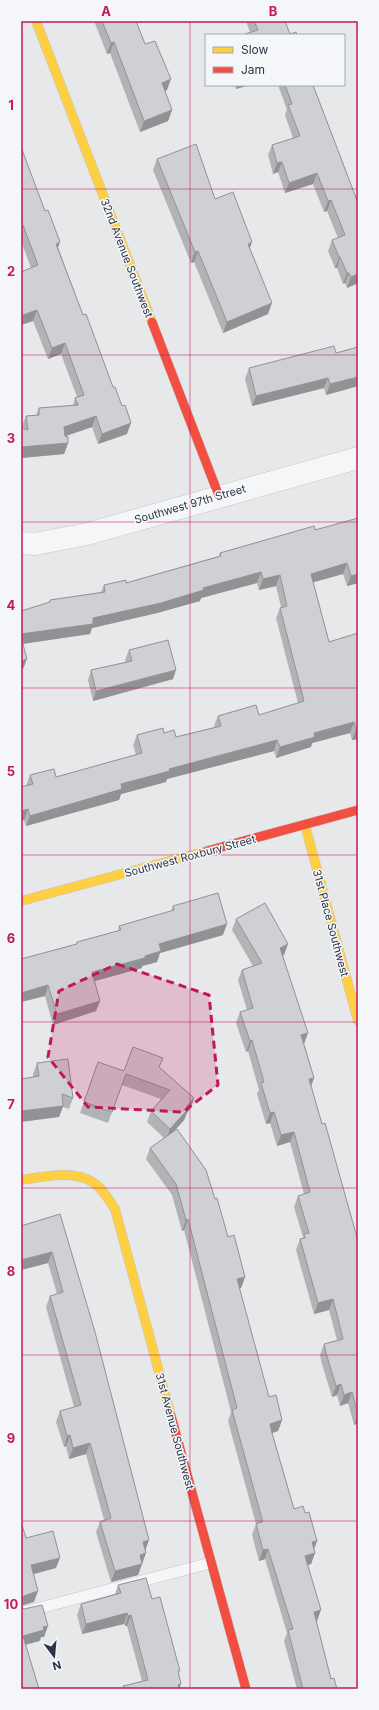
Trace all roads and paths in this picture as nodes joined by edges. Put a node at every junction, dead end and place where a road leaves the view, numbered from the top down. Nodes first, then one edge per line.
1 (36, 21) edge
2 (358, 458) edge
3 (219, 496) junction
4 (21, 543) edge
5 (358, 810) edge
6 (304, 825) junction
7 (21, 901) edge
8 (358, 1021) edge
9 (21, 1180) edge
10 (210, 1563) junction
11 (21, 1613) edge
12 (246, 1689) edge

1 - 3 street, 32nd Avenue Southwest
2 - 3 street, Southwest 97th Street
3 - 4 street, Southwest 97th Street
5 - 6 street, Southwest Roxbury Street
6 - 7 street, Southwest Roxbury Street
6 - 8 street, 31st Place Southwest
9 - 10 street, 31st Avenue Southwest
10 - 11 lane
10 - 12 street, 31st Avenue Southwest

